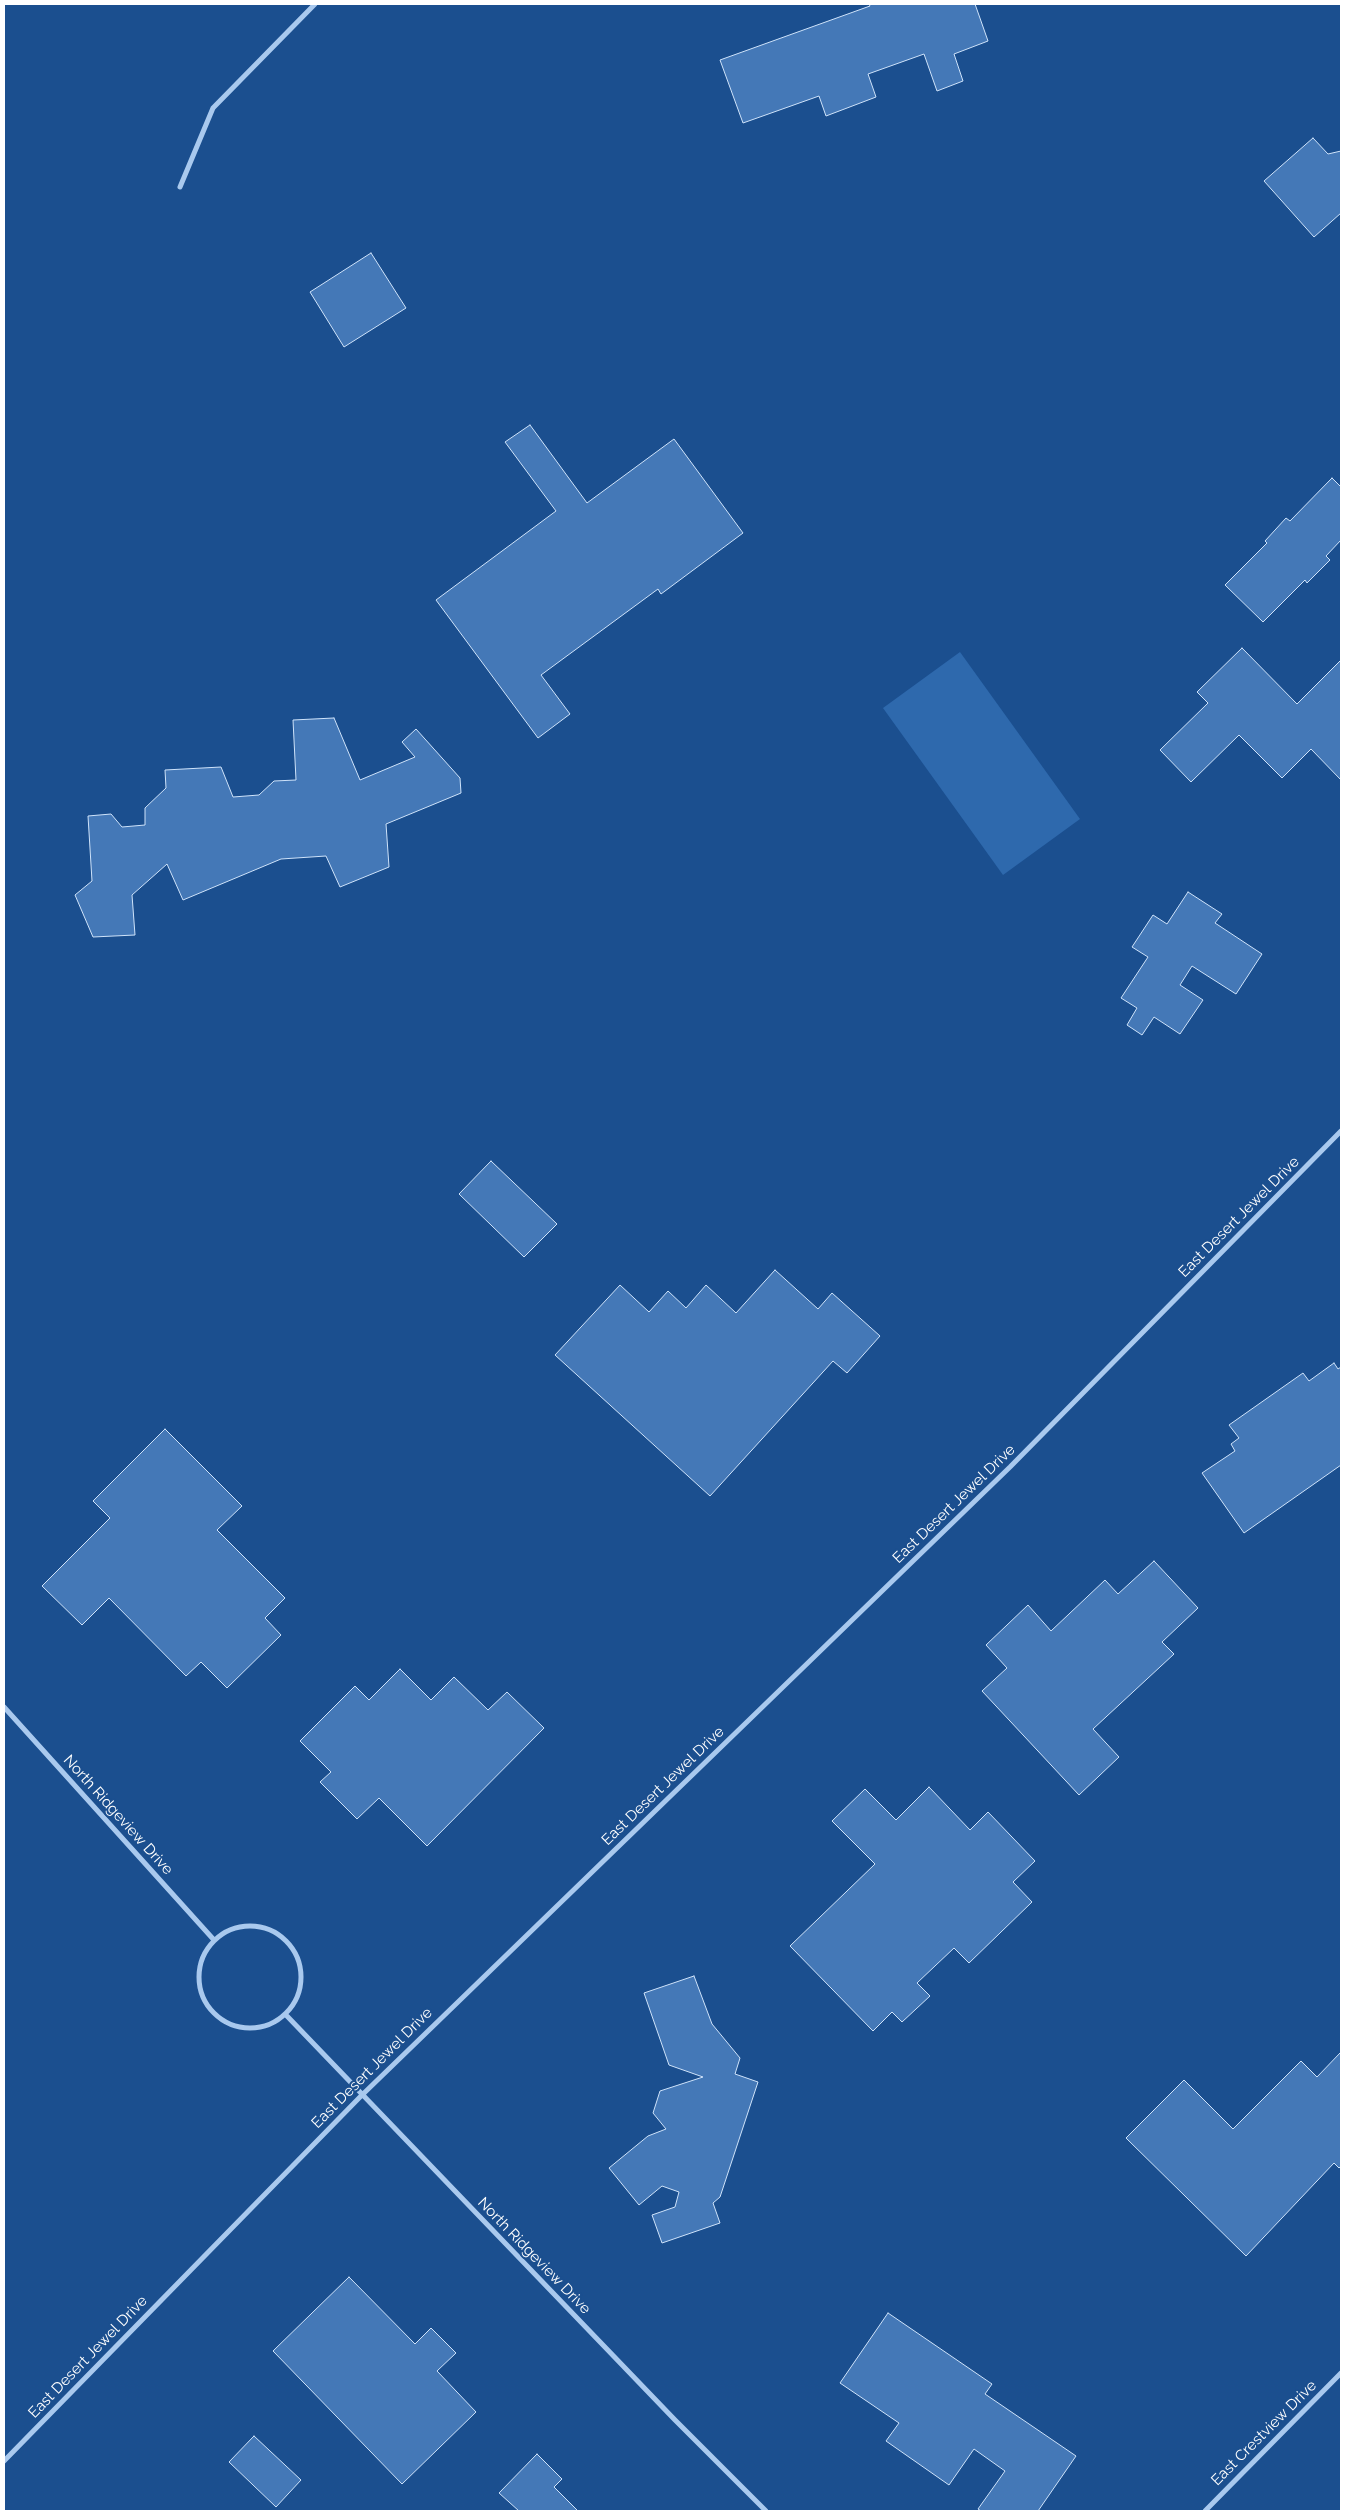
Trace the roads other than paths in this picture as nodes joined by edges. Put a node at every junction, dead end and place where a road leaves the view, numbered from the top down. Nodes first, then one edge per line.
1 (315, 4) edge
2 (180, 187) dead end
3 (1341, 1131) edge
4 (4, 1707) edge
5 (214, 1940) junction
6 (286, 2015) junction
7 (361, 2096) junction
8 (1341, 2373) edge
9 (4, 2461) edge
10 (766, 2511) edge
11 (1205, 2511) edge

1 - 2 street
3 - 7 street, East Desert Jewel Drive
4 - 5 street, North Ridgeview Drive
5 - 6 street
5 - 6 street
6 - 7 street, North Ridgeview Drive
7 - 9 street, East Desert Jewel Drive
7 - 10 street, North Ridgeview Drive
8 - 11 street, East Crestview Drive

